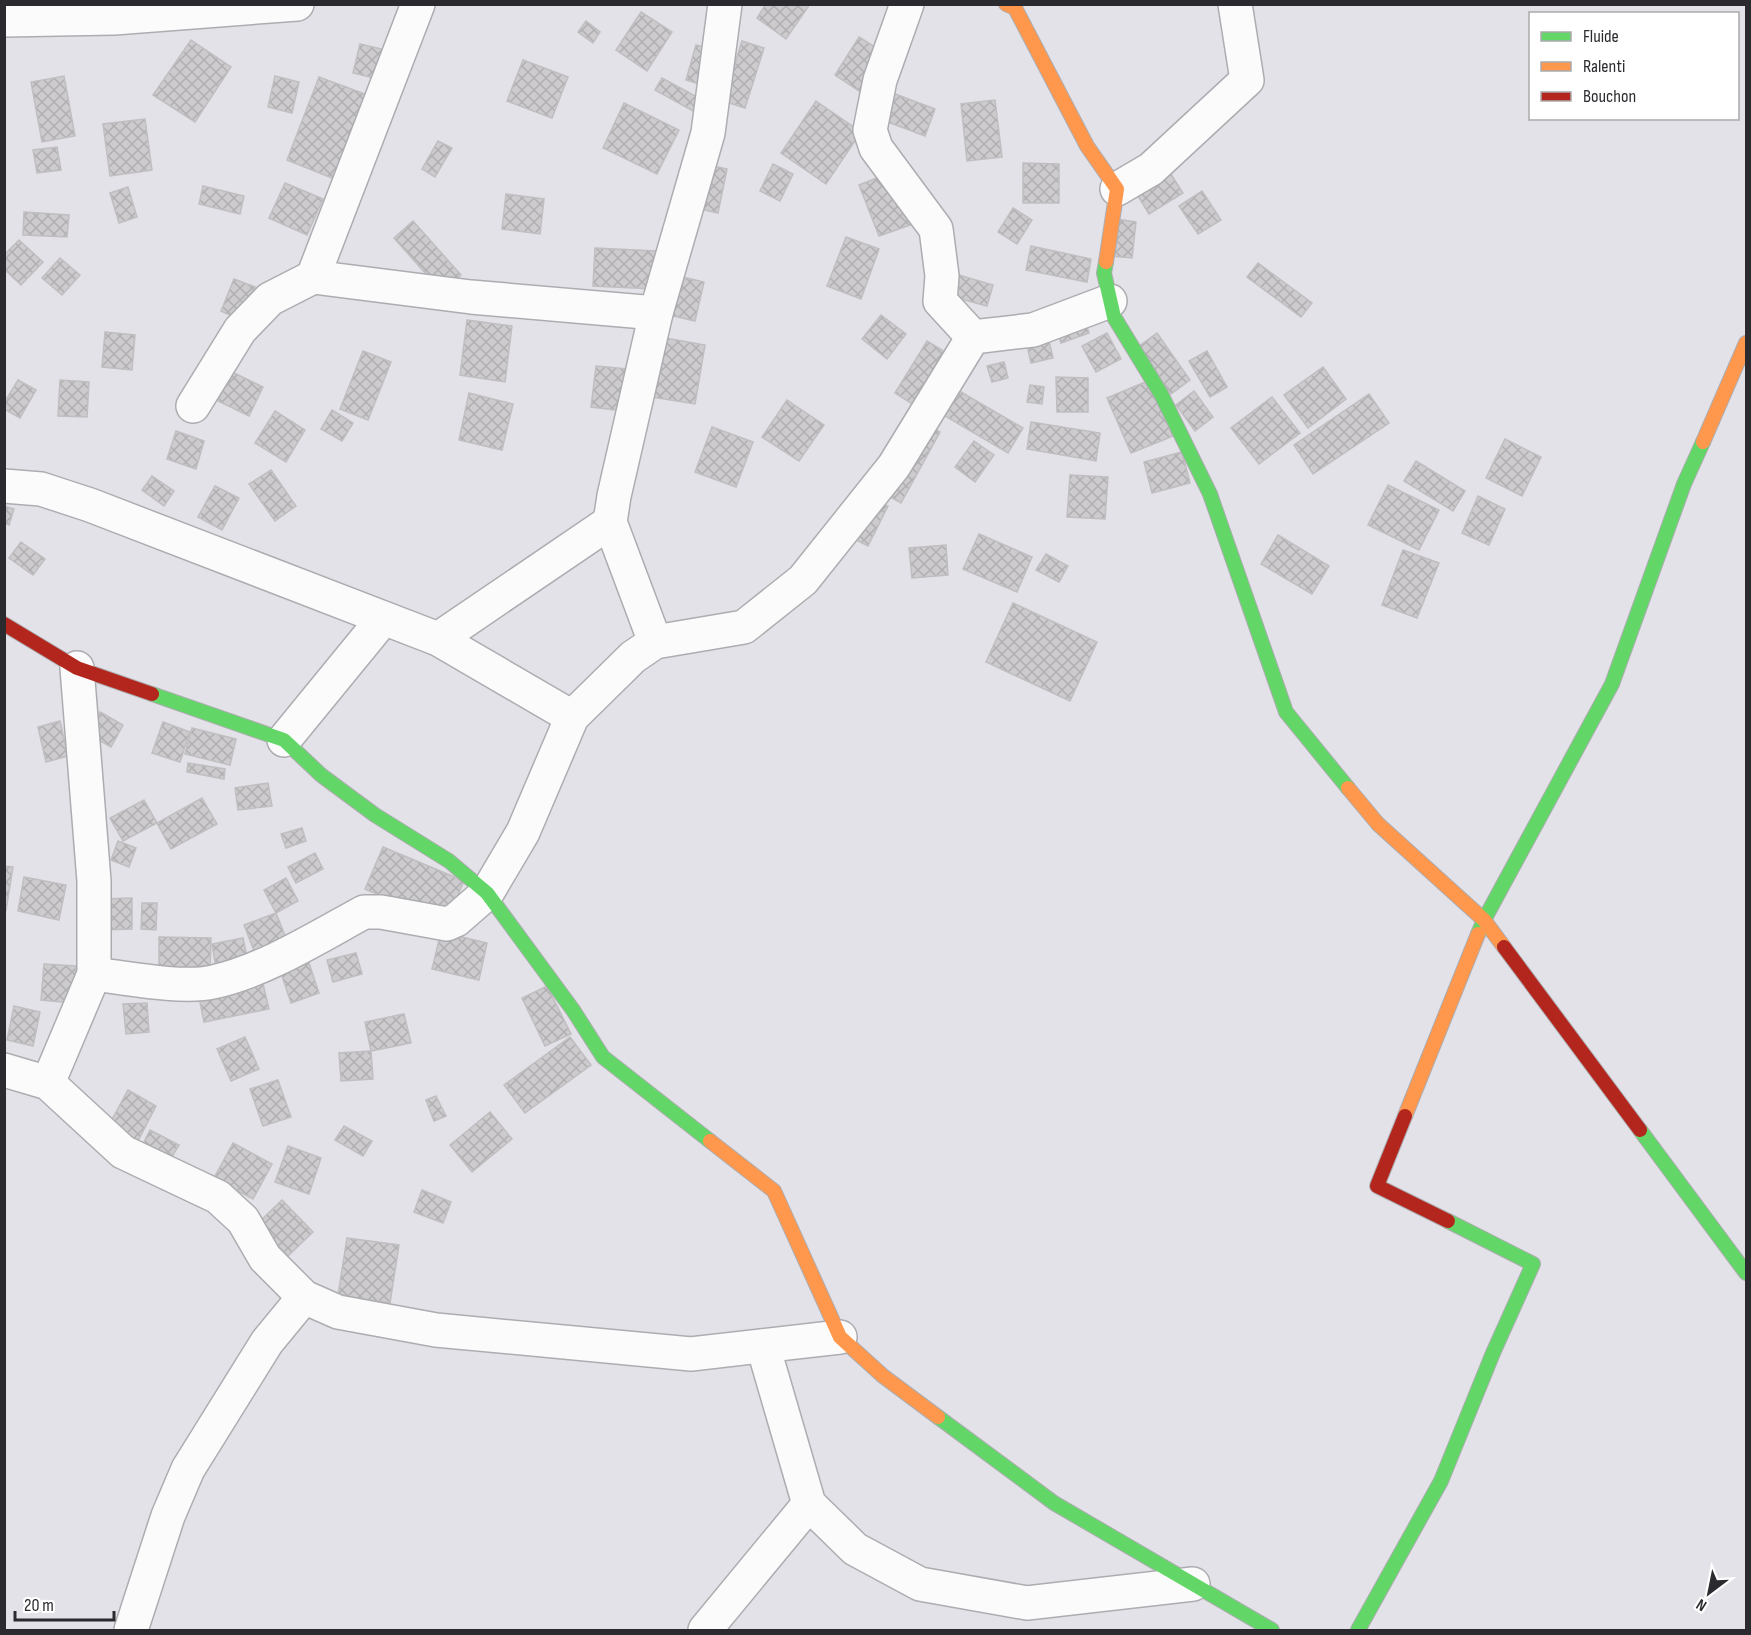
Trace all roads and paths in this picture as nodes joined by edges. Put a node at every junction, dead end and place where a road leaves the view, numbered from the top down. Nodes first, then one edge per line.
1 (297, 4) edge
2 (417, 4) edge
3 (725, 4) edge
4 (907, 4) edge
5 (1006, 4) edge
6 (1234, 4) edge
7 (196, 8) edge
8 (4, 20) edge
9 (1116, 189) junction
10 (313, 277) junction
11 (1110, 301) junction
12 (656, 314) junction
13 (973, 337) junction
14 (1746, 343) edge
15 (193, 406) dead end
16 (4, 486) edge
17 (610, 522) junction
18 (383, 619) junction
19 (4, 624) edge
20 (438, 639) junction
21 (655, 642) junction
22 (77, 668) junction
23 (572, 717) junction
24 (284, 740) junction
25 (487, 893) junction
26 (1484, 920) junction
27 (94, 974) junction
28 (4, 1070) edge
29 (48, 1083) junction
30 (1746, 1273) edge
31 (304, 1297) junction
32 (840, 1337) junction
33 (763, 1346) junction
34 (809, 1504) junction
35 (1192, 1584) junction
36 (131, 1630) edge
37 (705, 1630) edge
38 (1272, 1630) edge
39 (1358, 1630) edge

1 - 7 street
2 - 10 street
3 - 12 street
4 - 13 street
5 - 9 street
6 - 9 street
7 - 8 street
9 - 11 street
10 - 12 street
10 - 15 street
11 - 13 street
11 - 26 street
12 - 17 street
13 - 21 street
14 - 26 street
16 - 18 street
17 - 20 street
17 - 21 street
18 - 20 street
18 - 24 street
19 - 22 street
20 - 23 street
21 - 23 street
22 - 24 street
22 - 27 street
23 - 25 street
24 - 25 street
25 - 27 street
25 - 32 street
26 - 30 street
26 - 39 street
27 - 29 street
28 - 29 street
29 - 31 street
31 - 33 street
31 - 36 street
32 - 33 street
32 - 35 street
33 - 34 street
34 - 35 street
34 - 37 street
35 - 38 street

